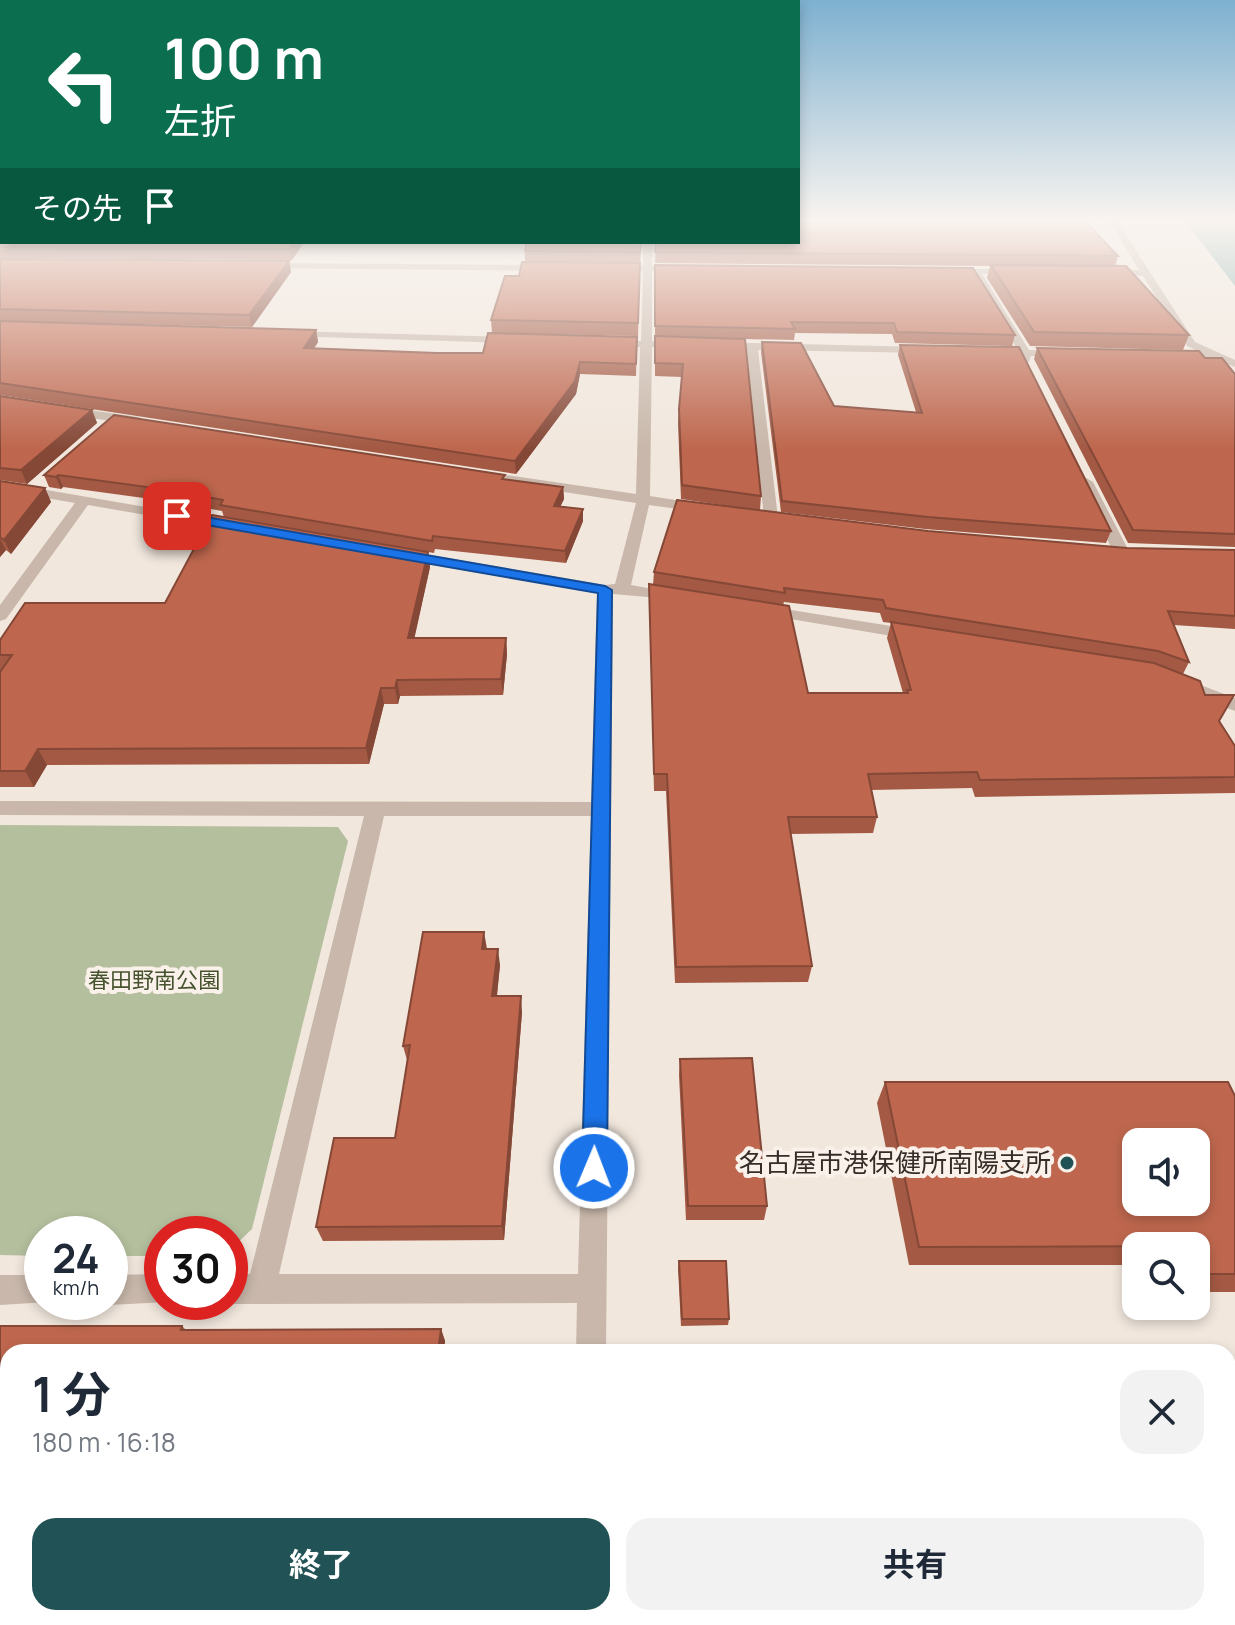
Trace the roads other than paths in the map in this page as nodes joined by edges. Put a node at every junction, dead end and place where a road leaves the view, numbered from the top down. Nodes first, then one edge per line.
1 (648, 297) edge
2 (991, 297) edge
3 (1161, 297) edge
4 (284, 334) edge
5 (521, 340) edge
6 (600, 343) edge
7 (647, 344) junction
8 (692, 345) edge
9 (707, 345) edge
10 (752, 346) junction
11 (934, 351) edge
12 (980, 352) edge
13 (1025, 353) junction
14 (1070, 354) edge
15 (1159, 356) edge
16 (1218, 357) junction
17 (1235, 364) edge
18 (1032, 374) edge
19 (58, 409) edge
20 (115, 418) junction
21 (146, 422) edge
22 (103, 428) edge
23 (1080, 471) edge
24 (457, 472) edge
25 (43, 480) edge
26 (0, 486) edge
27 (31, 491) junction
28 (85, 500) junction
29 (643, 501) junction
30 (715, 510) edge
31 (772, 518) edge
32 (243, 528) edge
33 (385, 552) edge
34 (1122, 553) edge
35 (614, 589) junction
36 (700, 601) edge
37 (747, 608) edge
38 (0, 616) edge
39 (933, 638) edge
40 (1163, 677) edge
41 (1235, 705) edge
42 (0, 808) edge
43 (602, 809) junction
44 (375, 811) junction
45 (592, 1288) junction
46 (248, 1289) edge
47 (261, 1289) junction
48 (0, 1290) edge
49 (24, 1290) edge
50 (591, 1344) edge

1 - 7 street
2 - 13 street
3 - 16 street
4 - 5 street
6 - 7 street
7 - 8 street
7 - 29 street
9 - 10 street
10 - 11 street
10 - 31 street
12 - 13 street
13 - 14 street
13 - 18 street
15 - 16 street
16 - 17 street
19 - 20 street
20 - 21 street
20 - 22 street
23 - 34 street
24 - 29 street
25 - 27 street
26 - 27 street
27 - 28 street
28 - 32 street
28 - 38 street
29 - 30 street
29 - 35 street
33 - 35 street
35 - 36 street
35 - 43 street
37 - 39 street
40 - 41 street
42 - 44 street
43 - 44 street
43 - 45 street
44 - 47 street
45 - 47 street
45 - 50 street
46 - 47 street
48 - 49 street

